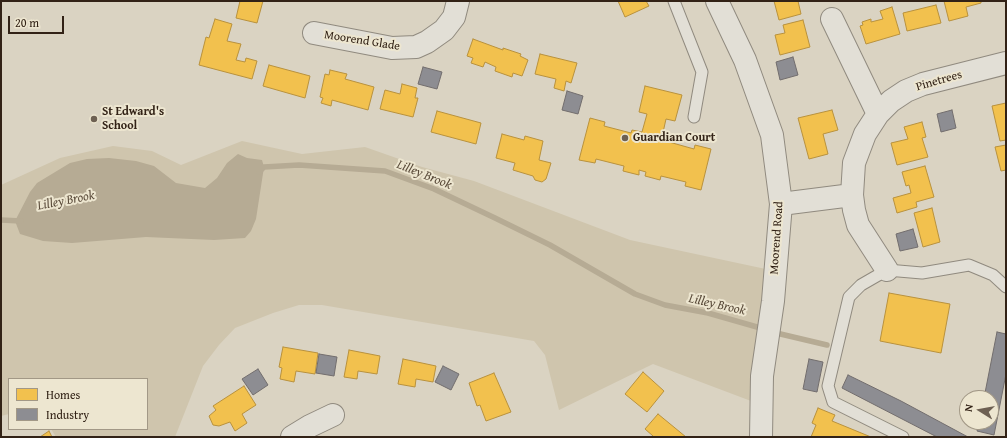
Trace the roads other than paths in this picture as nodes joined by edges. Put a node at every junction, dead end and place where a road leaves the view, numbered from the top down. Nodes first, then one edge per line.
1 (458, 1) edge
2 (674, 1) edge
3 (717, 1) edge
4 (832, 19) dead end
5 (314, 33) dead end
6 (1006, 63) edge
7 (878, 114) junction
8 (694, 117) dead end
9 (852, 195) junction
10 (781, 204) junction
11 (887, 270) junction
12 (1006, 287) edge
13 (333, 415) dead end
14 (292, 437) edge
15 (761, 437) edge
16 (903, 437) edge

1 - 5 street, Moorend Glade
2 - 8 lane
3 - 10 street, Moorend Road
4 - 7 street
6 - 7 street, Pinetrees
7 - 9 street, Pinetrees
9 - 10 street
9 - 11 street, Pinetrees
10 - 15 street, Moorend Road
11 - 12 lane
11 - 16 lane
13 - 14 street

